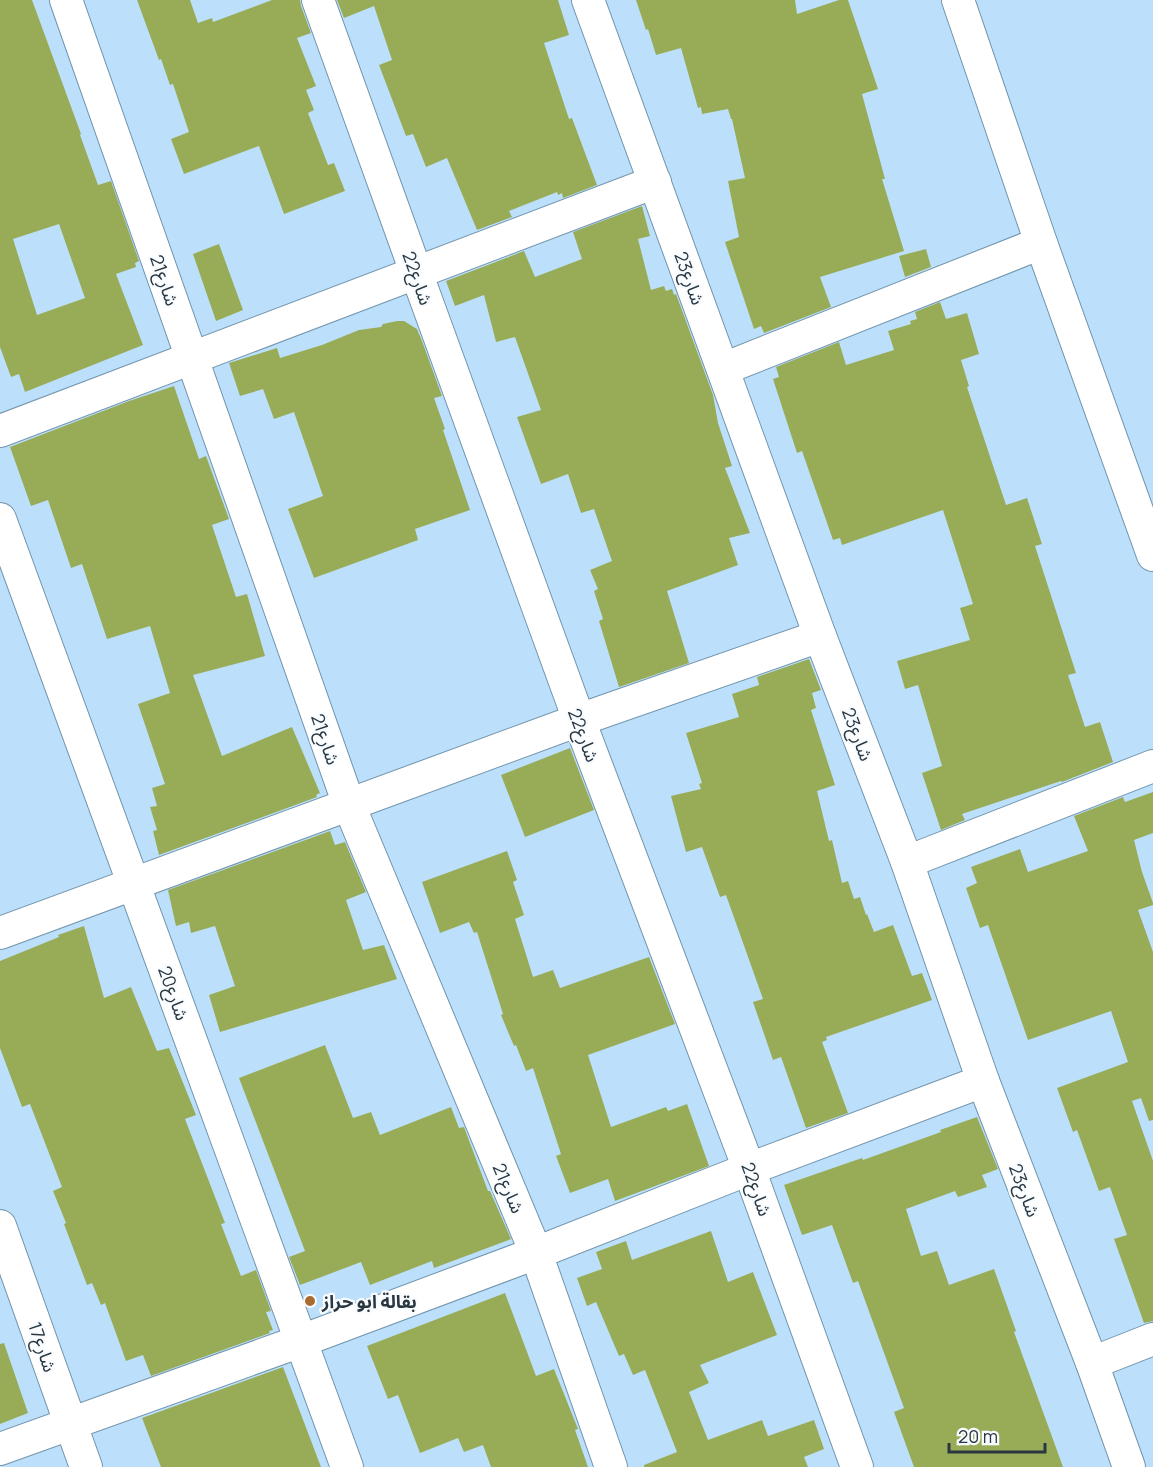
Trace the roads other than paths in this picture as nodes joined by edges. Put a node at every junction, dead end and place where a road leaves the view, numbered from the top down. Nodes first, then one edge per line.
1 (66, 0) edge
2 (318, 0) edge
3 (588, 0) edge
4 (958, 0) edge
5 (655, 182) junction
6 (1041, 243) junction
7 (416, 273) junction
8 (192, 358) junction
9 (723, 369) junction
10 (0, 431) edge
11 (0, 519) edge
12 (1153, 555) edge
13 (820, 636) junction
14 (579, 720) junction
15 (1153, 766) edge
16 (349, 805) junction
17 (907, 862) junction
18 (134, 884) junction
19 (0, 933) edge
20 (983, 1081) junction
21 (749, 1169) junction
22 (0, 1226) edge
23 (536, 1253) junction
24 (1153, 1339) edge
25 (301, 1341) junction
26 (1092, 1363) junction
27 (70, 1423) junction
28 (0, 1449) edge
29 (86, 1467) edge
30 (347, 1467) edge
31 (611, 1467) edge
32 (857, 1467) edge
33 (1129, 1467) edge

1 - 8 street, شارع21
2 - 7 street, شارع22
3 - 5 street, شارع23
4 - 6 street
5 - 7 street
5 - 9 street, شارع23
6 - 9 street
6 - 12 street
7 - 8 street
7 - 14 street, شارع22
8 - 10 street
8 - 16 street, شارع21
9 - 13 street, شارع23
11 - 18 street, شارع20
13 - 14 street
13 - 17 street, شارع23
14 - 16 street
14 - 21 street, شارع22
15 - 17 street
16 - 18 street
16 - 23 street, شارع21
17 - 20 street, شارع23
18 - 19 street
18 - 25 street, شارع20
20 - 21 street
20 - 26 street, شارع23
21 - 23 street
21 - 32 street, شارع22
22 - 27 street, شارع17
23 - 25 street
23 - 31 street, شارع21
24 - 26 street
25 - 27 street
25 - 30 street, شارع20
26 - 33 street, شارع23
27 - 28 street
27 - 29 street, شارع17

